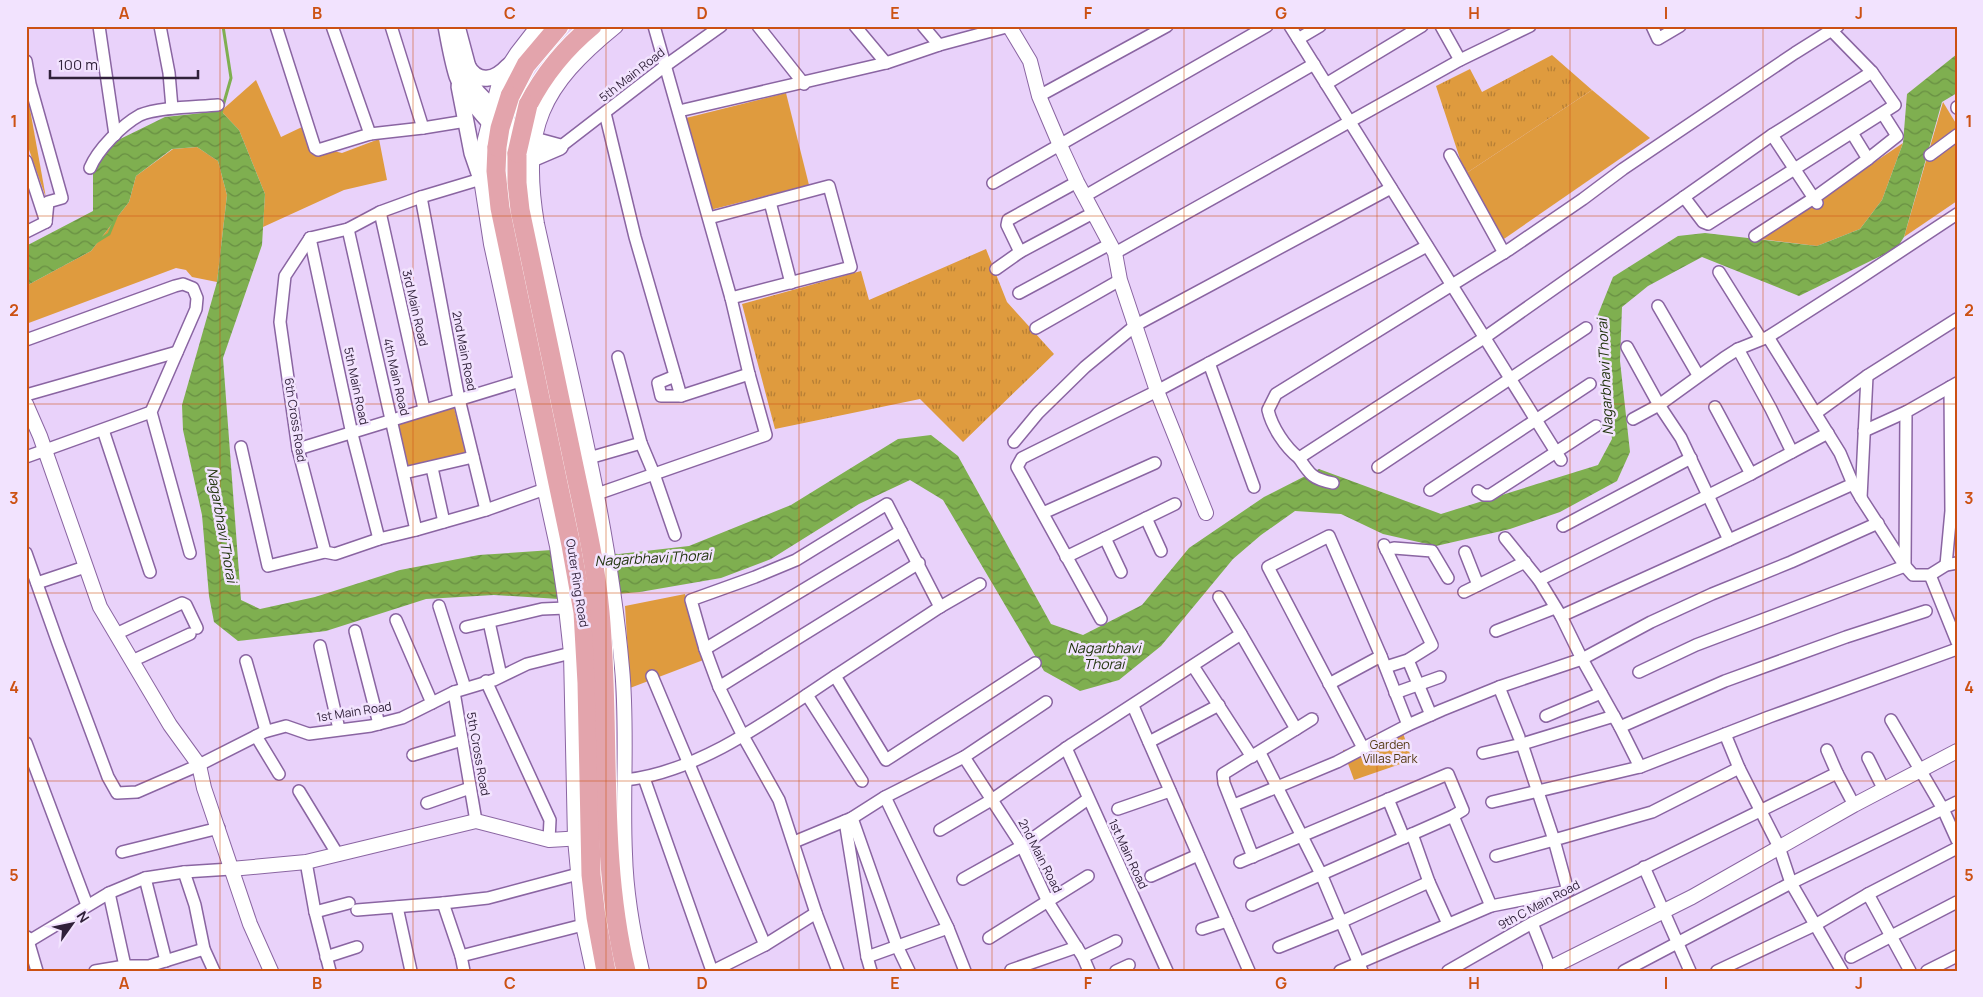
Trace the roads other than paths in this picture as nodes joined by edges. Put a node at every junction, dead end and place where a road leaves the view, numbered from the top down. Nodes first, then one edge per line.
1 (99, 26) edge
2 (160, 26) edge
3 (276, 26) edge
4 (332, 26) edge
5 (391, 26) edge
6 (446, 26) edge
7 (457, 26) edge
8 (538, 26) edge
9 (559, 26) edge
10 (592, 26) edge
11 (616, 26) edge
12 (654, 26) edge
13 (721, 26) edge
14 (758, 26) edge
15 (855, 26) edge
16 (923, 26) edge
17 (1010, 26) edge
18 (1167, 26) edge
19 (1267, 26) edge
20 (1290, 26) edge
21 (1320, 26) edge
22 (1422, 26) edge
23 (1441, 26) edge
24 (1530, 26) edge
25 (1652, 26) edge
26 (1680, 26) edge
27 (1833, 27) edge
28 (1518, 29) edge
29 (1298, 39) junction
30 (939, 45) junction
31 (1460, 60) junction
32 (26, 61) edge
33 (465, 61) junction
34 (886, 64) junction
35 (1314, 64) junction
36 (508, 66) junction
37 (665, 66) junction
38 (1872, 72) junction
39 (457, 75) junction
40 (804, 84) junction
41 (1326, 84) junction
42 (1039, 96) junction
43 (218, 105) dead end
44 (172, 108) junction
45 (679, 111) junction
46 (491, 113) junction
47 (605, 113) junction
48 (1882, 114) junction
49 (466, 121) junction
50 (1350, 122) junction
51 (423, 128) junction
52 (1852, 133) junction
53 (370, 134) junction
54 (115, 135) junction
55 (1957, 135) edge
56 (1772, 136) junction
57 (534, 141) junction
58 (1059, 143) junction
59 (560, 147) junction
60 (1450, 155) dead end
61 (1930, 155) dead end
62 (525, 156) junction
63 (1868, 159) junction
64 (26, 161) edge
65 (90, 168) dead end
66 (1795, 169) junction
67 (482, 179) junction
68 (993, 182) dead end
69 (1077, 182) junction
70 (1391, 188) junction
71 (1085, 196) junction
72 (421, 197) junction
73 (1684, 197) junction
74 (1816, 201) junction
75 (770, 202) junction
76 (380, 212) junction
77 (1093, 213) junction
78 (1957, 214) edge
79 (708, 218) junction
80 (46, 222) junction
81 (348, 229) junction
82 (26, 232) edge
83 (1755, 236) dead end
84 (310, 238) junction
85 (1427, 246) junction
86 (1112, 249) junction
87 (1020, 252) junction
88 (1504, 253) junction
89 (996, 269) dead end
90 (1719, 272) dead end
91 (1120, 280) junction
92 (791, 283) junction
93 (1452, 286) junction
94 (1019, 293) dead end
95 (731, 298) junction
96 (1658, 306) dead end
97 (1957, 319) edge
98 (1136, 325) junction
99 (1036, 328) dead end
100 (1586, 328) dead end
101 (1484, 338) junction
102 (1764, 338) junction
103 (26, 340) edge
104 (1627, 347) dead end
105 (1738, 349) junction
106 (178, 352) junction
107 (618, 357) dead end
108 (1209, 363) junction
109 (749, 374) junction
110 (1698, 375) junction
111 (676, 376) junction
112 (1867, 376) junction
113 (1510, 379) junction
114 (520, 381) junction
115 (1590, 384) dead end
116 (1953, 385) edge
117 (1157, 391) junction
118 (26, 395) edge
119 (681, 396) junction
120 (459, 399) junction
121 (26, 404) edge
122 (1659, 405) junction
123 (1715, 407) dead end
124 (424, 409) junction
125 (151, 412) junction
126 (1906, 412) junction
127 (1816, 413) junction
128 (1633, 419) dead end
129 (1536, 420) junction
130 (392, 422) junction
131 (1596, 426) dead end
132 (103, 430) junction
133 (1864, 431) junction
134 (1828, 433) junction
135 (352, 434) junction
136 (1014, 442) dead end
137 (1953, 442) edge
138 (641, 443) junction
139 (241, 447) dead end
140 (298, 449) junction
141 (44, 451) junction
142 (1792, 452) junction
143 (1558, 456) junction
144 (26, 457) edge
145 (473, 457) junction
146 (589, 458) junction
147 (1299, 458) junction
148 (1691, 458) junction
149 (1155, 463) dead end
150 (1378, 467) dead end
151 (432, 468) junction
152 (404, 474) junction
153 (654, 474) junction
154 (1751, 474) junction
155 (1333, 484) dead end
156 (1853, 484) junction
157 (1254, 487) dead end
158 (545, 489) junction
159 (1430, 490) dead end
160 (1478, 491) dead end
161 (596, 494) junction
162 (1710, 496) junction
163 (1861, 498) junction
164 (1175, 504) dead end
165 (486, 510) junction
166 (1954, 510) edge
167 (1042, 513) junction
168 (1206, 513) dead end
169 (1146, 518) junction
170 (444, 522) junction
171 (1878, 523) junction
172 (1563, 526) dead end
173 (416, 530) junction
174 (901, 531) junction
175 (675, 535) dead end
176 (1105, 538) junction
177 (1505, 538) dead end
178 (379, 539) junction
179 (1729, 540) junction
180 (564, 546) junction
181 (598, 551) junction
182 (1161, 551) dead end
183 (325, 552) junction
184 (1466, 552) dead end
185 (26, 553) edge
186 (190, 553) dead end
187 (1066, 557) junction
188 (1525, 562) junction
189 (919, 563) junction
190 (1952, 564) edge
191 (1905, 566) junction
192 (85, 567) junction
193 (150, 572) dead end
194 (1121, 572) dead end
195 (1930, 575) junction
196 (1448, 578) dead end
197 (1539, 580) junction
198 (37, 583) junction
199 (980, 584) dead end
200 (1478, 585) junction
201 (1464, 592) dead end
202 (1219, 597) dead end
203 (439, 606) dead end
204 (578, 607) junction
205 (940, 607) junction
206 (1926, 611) dead end
207 (1558, 612) junction
208 (1102, 619) dead end
209 (396, 620) dead end
210 (489, 622) junction
211 (466, 627) dead end
212 (355, 631) dead end
213 (1496, 631) dead end
214 (116, 634) junction
215 (1241, 634) junction
216 (1957, 642) edge
217 (320, 646) dead end
218 (705, 649) junction
219 (1957, 649) edge
220 (571, 653) junction
221 (1381, 656) junction
222 (1582, 659) junction
223 (1408, 660) junction
224 (132, 661) junction
225 (246, 661) dead end
226 (1035, 663) dead end
227 (1193, 666) junction
228 (1386, 668) junction
229 (1639, 672) dead end
230 (501, 676) junction
231 (652, 676) dead end
232 (835, 676) junction
233 (1440, 677) dead end
234 (486, 682) junction
235 (1329, 684) junction
236 (1419, 685) junction
237 (719, 687) junction
238 (1499, 688) junction
239 (460, 690) junction
240 (1395, 692) junction
241 (1601, 693) junction
242 (807, 694) junction
243 (1046, 702) dead end
244 (432, 703) junction
245 (1219, 705) junction
246 (1133, 706) junction
247 (1431, 715) junction
248 (1546, 716) dead end
249 (1614, 716) junction
250 (1312, 719) dead end
251 (1891, 720) dead end
252 (379, 724) junction
253 (1408, 725) junction
254 (1620, 727) junction
255 (339, 729) junction
256 (1296, 729) junction
257 (261, 734) junction
258 (1725, 734) junction
259 (743, 736) junction
260 (462, 740) junction
261 (1520, 740) junction
262 (1149, 742) junction
263 (26, 743) edge
264 (1066, 748) junction
265 (1363, 748) junction
266 (1827, 750) dead end
267 (1957, 752) edge
268 (1483, 753) dead end
269 (412, 755) dead end
270 (1256, 755) junction
271 (964, 757) junction
272 (1868, 758) dead end
273 (689, 762) junction
274 (199, 765) junction
275 (1640, 768) junction
276 (1739, 768) junction
277 (1922, 771) junction
278 (1837, 773) junction
279 (279, 774) dead end
280 (644, 778) junction
281 (616, 781) junction
282 (862, 781) dead end
283 (1278, 787) junction
284 (470, 788) junction
285 (1884, 790) junction
286 (299, 791) dead end
287 (1170, 791) junction
288 (1536, 791) junction
289 (885, 797) junction
290 (992, 799) junction
291 (1088, 799) junction
292 (1388, 799) junction
293 (1492, 802) dead end
294 (1957, 802) edge
295 (427, 803) dead end
296 (1234, 805) junction
297 (1854, 805) junction
298 (1118, 809) dead end
299 (1943, 809) junction
300 (1760, 810) junction
301 (1453, 816) junction
302 (848, 820) junction
303 (476, 821) junction
304 (219, 828) junction
305 (940, 830) dead end
306 (1302, 836) junction
307 (1408, 836) junction
308 (582, 838) junction
309 (549, 840) junction
310 (1554, 840) junction
311 (1957, 840) edge
312 (794, 842) junction
313 (1022, 846) junction
314 (1779, 847) junction
315 (1957, 848) edge
316 (122, 852) dead end
317 (338, 855) junction
318 (1198, 855) junction
319 (1253, 856) junction
320 (1496, 856) dead end
321 (306, 862) junction
322 (1240, 862) dead end
323 (1644, 867) junction
324 (231, 869) junction
325 (184, 872) junction
326 (578, 874) junction
327 (1321, 874) junction
328 (1088, 876) dead end
329 (1151, 876) dead end
330 (145, 878) junction
331 (963, 879) dead end
332 (1429, 882) junction
333 (1791, 883) junction
334 (1568, 891) junction
335 (109, 893) junction
336 (1868, 894) junction
337 (1576, 901) junction
338 (443, 902) junction
339 (1048, 902) junction
340 (1957, 902) edge
341 (87, 905) junction
342 (1252, 905) dead end
343 (1491, 906) junction
344 (396, 907) junction
345 (1663, 911) junction
346 (315, 912) junction
347 (816, 913) junction
348 (1227, 920) junction
349 (1340, 922) junction
350 (1532, 923) junction
351 (1448, 924) junction
352 (583, 925) junction
353 (1815, 925) junction
354 (948, 928) junction
355 (1202, 929) dead end
356 (1890, 936) junction
357 (990, 938) dead end
358 (27, 940) edge
359 (1116, 941) dead end
360 (1679, 942) junction
361 (765, 945) junction
362 (897, 946) junction
363 (356, 947) dead end
364 (1279, 947) dead end
365 (204, 949) junction
366 (1080, 952) junction
367 (461, 956) junction
368 (1957, 956) edge
369 (326, 957) junction
370 (867, 957) junction
371 (1851, 957) dead end
372 (166, 961) junction
373 (1129, 965) dead end
374 (125, 966) junction
375 (1360, 966) edge
376 (150, 968) edge
377 (1905, 969) edge
378 (1011, 970) edge
379 (1550, 970) edge
380 (37, 971) edge
381 (96, 971) edge
382 (214, 971) edge
383 (271, 971) edge
384 (330, 971) edge
385 (411, 971) edge
386 (464, 971) edge
387 (593, 971) edge
388 (606, 971) edge
389 (626, 971) edge
390 (642, 971) edge
391 (712, 971) edge
392 (838, 971) edge
393 (871, 971) edge
394 (909, 971) edge
395 (965, 971) edge
396 (1089, 971) edge
397 (1116, 971) edge
398 (1167, 971) edge
399 (1249, 971) edge
400 (1340, 971) edge
401 (1448, 971) edge
402 (1624, 971) edge
403 (1690, 971) edge
404 (1717, 971) edge
405 (1842, 971) edge
406 (1927, 971) edge

1 - 54 street
2 - 44 street
3 - 53 street
4 - 53 street
5 - 51 street
6 - 39 main road
7 - 33 main road
8 - 36 street
9 - 180 highway, Outer Ring Road, bridge
10 - 62 highway, Outer Ring Road, bridge
11 - 57 street
12 - 37 street
13 - 37 street, 5th Main Road
14 - 40 street
15 - 34 street
16 - 30 street
17 - 30 street
17 - 42 street
18 - 42 street
19 - 58 street
20 - 29 street
21 - 29 street
22 - 41 street
23 - 31 street
24 - 28 street
25 - 26 street
27 - 38 street
27 - 88 street
28 - 31 street
29 - 35 street
30 - 34 street
31 - 50 street
32 - 80 street
33 - 36 main road
33 - 46 main road
34 - 40 street
35 - 41 street
35 - 71 street
36 - 46 street
37 - 45 street
37 - 47 street, 5th Main Road
38 - 48 street
38 - 56 street
39 - 46 main road
39 - 49 main road
40 - 45 street
41 - 50 street
42 - 58 street
43 - 44 street
44 - 54 street
45 - 79 street
46 - 57 main road
46 - 62 main road
46 - 67 street
47 - 59 street, 5th Main Road
47 - 111 street
48 - 52 street
48 - 63 street
49 - 51 street
49 - 67 main road
50 - 70 street
50 - 86 street
51 - 53 street
52 - 63 street
52 - 66 street
54 - 65 street
55 - 61 street
56 - 66 street
56 - 73 street
57 - 59 main road
57 - 62 street
58 - 68 street
58 - 69 street
59 - 62 main road
60 - 88 street
62 - 146 street
62 - 181 highway, Outer Ring Road
63 - 74 street
64 - 80 street
66 - 73 street
66 - 74 street
67 - 72 street
67 - 114 street
69 - 71 street
69 - 87 street
70 - 85 street
70 - 98 street
71 - 77 street
72 - 76 street
72 - 120 street, 2nd Main Road
73 - 101 street
74 - 83 street
75 - 79 street
75 - 92 street
75 - 92 street
76 - 81 street
76 - 124 street, 3rd Main Road
77 - 86 street
77 - 87 street
78 - 102 street
79 - 95 street
80 - 82 street
81 - 84 street
81 - 130 street, 4th Main Road
84 - 135 street, 5th Main Road
84 - 140 street, 6th Cross Road
85 - 93 street
85 - 108 street
86 - 91 street
86 - 94 street
87 - 89 street
88 - 93 street
90 - 102 street
91 - 98 street
91 - 99 street
92 - 95 street
93 - 101 street
93 - 147 street
95 - 109 street
96 - 110 street
97 - 112 street
98 - 117 street
98 - 136 street
100 - 113 street
101 - 113 street
101 - 147 street
102 - 105 street
102 - 127 street
103 - 106 street
104 - 122 street
105 - 110 street
105 - 142 street
106 - 118 street
106 - 125 street
107 - 138 street
108 - 117 street
108 - 157 street
109 - 119 street
109 - 153 street
110 - 122 street
111 - 119 street
111 - 119 street
112 - 127 street
112 - 133 street
113 - 129 street
113 - 150 street
114 - 120 street
114 - 158 street
115 - 129 street
116 - 126 street
116 - 137 street
117 - 167 street
117 - 168 street
120 - 124 street
120 - 145 street, 2nd Main Road
121 - 141 street
122 - 128 street
122 - 148 street
123 - 154 street
124 - 130 street
125 - 132 street
125 - 186 street
126 - 133 street
126 - 191 street
127 - 134 street
129 - 143 street
129 - 159 street
130 - 135 street
130 - 152 street, 4th Main Road
131 - 143 street
132 - 141 street
132 - 193 street
133 - 163 street
134 - 142 street
134 - 156 street
135 - 140 street
135 - 178 street, 5th Main Road
137 - 166 street
138 - 146 street
138 - 153 street
139 - 183 street
140 - 183 street, 6th Cross Road
141 - 144 street
141 - 192 street
142 - 154 street
143 - 160 street
145 - 151 street
145 - 165 street, 2nd Main Road
146 - 161 street
147 - 155 street
148 - 162 street
148 - 172 street
149 - 167 street
151 - 152 street
151 - 170 street
152 - 173 street, 4th Main Road
153 - 161 street
153 - 175 street
154 - 162 street
156 - 163 street
156 - 179 street
158 - 165 street
158 - 180 street
161 - 181 street
162 - 179 street
162 - 197 street
163 - 171 street
164 - 169 street
165 - 170 street
166 - 190 street
167 - 187 street
169 - 176 street
169 - 182 street
170 - 173 street
171 - 191 street
171 - 222 street
173 - 178 street
174 - 189 street
174 - 218 street
174 - 218 street
176 - 187 street
176 - 194 street
177 - 188 street
178 - 183 street
179 - 207 street
180 - 204 highway, Outer Ring Road
181 - 204 highway, Outer Ring Road
181 - 281 street
184 - 200 street
185 - 198 street
187 - 208 street
188 - 197 street
188 - 200 street
189 - 205 street
189 - 237 street
190 - 195 street
191 - 195 street
191 - 229 street
192 - 198 street
192 - 214 street
195 - 216 street
196 - 223 street
197 - 207 street
198 - 274 street, 1st Main Road
199 - 205 street
200 - 201 street
202 - 215 street
203 - 239 street, 5th Cross Road
204 - 210 street
204 - 220 street
204 - 281 highway, Outer Ring Road
204 - 308 highway, Outer Ring Road
205 - 232 street
206 - 254 street
207 - 213 street
207 - 222 street
209 - 244 street
210 - 211 street
210 - 230 street
212 - 252 street
214 - 224 street
214 - 224 street
215 - 227 street
215 - 256 street
217 - 255 street
218 - 237 street
219 - 258 street
220 - 230 street, 1st Main Road
220 - 308 street
221 - 228 street
221 - 235 street
221 - 235 street
222 - 238 street
222 - 241 street
223 - 228 street
223 - 236 street
224 - 274 street
225 - 257 street
226 - 232 street
227 - 245 street
227 - 246 street
228 - 240 street
230 - 234 street, 1st Main Road
231 - 273 street
232 - 242 street
233 - 236 street
234 - 239 street, 1st Main Road
234 - 309 street
235 - 265 street
236 - 240 street
236 - 247 street
237 - 259 street
238 - 247 street
238 - 261 street
239 - 244 street, 1st Main Road
239 - 260 street, 5th Cross Road
240 - 253 street
241 - 248 street
241 - 249 street
242 - 259 street
242 - 282 street
243 - 271 street
244 - 252 street, 1st Main Road
245 - 262 street
245 - 270 street
246 - 262 street
246 - 264 street
247 - 253 street
249 - 254 street
249 - 261 street
250 - 256 street
251 - 277 street
252 - 255 street, 1st Main Road
253 - 265 street
254 - 275 street
255 - 257 street, 1st Main Road
256 - 270 street
257 - 274 street, 1st Main Road
257 - 279 street
258 - 275 street
258 - 276 street
259 - 273 street
259 - 312 street
260 - 269 street
260 - 284 street, 5th Cross Road
261 - 268 street
261 - 288 street
262 - 287 street
263 - 341 street
264 - 290 street
264 - 291 street, 1st Main Road
265 - 283 street
266 - 278 street
267 - 277 street
270 - 283 street
270 - 296 street
271 - 289 street
271 - 290 street, 2nd Main Road
272 - 285 street
273 - 280 street
273 - 361 street
274 - 304 street
275 - 288 street
276 - 300 street
276 - 310 street
277 - 285 street
277 - 299 street
278 - 297 street
278 - 300 street, 9th C Main Road
280 - 281 street
280 - 391 street
281 - 389 highway, Outer Ring Road
281 - 390 street
283 - 296 street
283 - 306 street
284 - 295 street
284 - 303 street, 5th Cross Road
285 - 297 street
286 - 317 street
287 - 298 street
287 - 318 street
288 - 293 street
288 - 310 street
289 - 302 street
289 - 354 street
290 - 305 street
290 - 313 street, 2nd Main Road
291 - 313 street
291 - 398 street, 1st Main Road
292 - 301 street
292 - 306 street
292 - 307 street
294 - 299 street
296 - 319 street
297 - 314 street
299 - 311 street
299 - 333 street
300 - 314 street
300 - 323 street, 9th C Main Road
301 - 307 street
301 - 343 street
302 - 312 street
302 - 362 street
302 - 370 street
303 - 309 street
303 - 317 street
304 - 316 street
304 - 324 street
306 - 319 street
306 - 327 street
307 - 327 street
307 - 332 street
308 - 309 street
308 - 326 street
308 - 388 highway, Outer Ring Road
310 - 320 street
310 - 334 street
312 - 347 street
313 - 331 street
313 - 339 street, 2nd Main Road
314 - 333 street
314 - 345 street
315 - 336 street
317 - 321 street
318 - 329 street
318 - 348 street
319 - 322 street
321 - 324 street
321 - 346 street
323 - 337 street, 9th C Main Road
323 - 345 street
324 - 325 street
324 - 383 street
325 - 330 street
325 - 365 street
326 - 338 street
326 - 352 street
327 - 342 street
327 - 349 street
328 - 339 street
330 - 335 street
330 - 372 street
332 - 349 street
332 - 351 street
333 - 353 street
333 - 360 street
334 - 337 street
334 - 343 street
335 - 341 street
335 - 374 street
336 - 353 street
336 - 356 street
337 - 350 street, 9th C Main Road
338 - 344 street
338 - 367 street
339 - 357 street
339 - 366 street, 2nd Main Road
340 - 356 street
341 - 358 street
343 - 351 street
344 - 346 street
344 - 385 street
345 - 360 street
345 - 379 street
346 - 369 street
347 - 361 street
347 - 392 street
348 - 355 street
348 - 399 street
349 - 364 street
349 - 375 street
350 - 379 street
350 - 401 street, 9th C Main Road
351 - 375 street
352 - 367 street
352 - 387 street
353 - 404 street
353 - 405 street
354 - 362 street
354 - 395 street
356 - 371 street
356 - 377 street
358 - 380 street
359 - 366 street
360 - 402 street
360 - 403 street
361 - 391 street
362 - 370 street
362 - 394 street
363 - 369 street
365 - 372 street
365 - 382 street
366 - 378 street
366 - 396 street, 2nd Main Road
367 - 386 street
368 - 406 street
369 - 384 street
370 - 393 street
372 - 376 street
373 - 397 street
374 - 376 street
374 - 381 street
375 - 400 street

